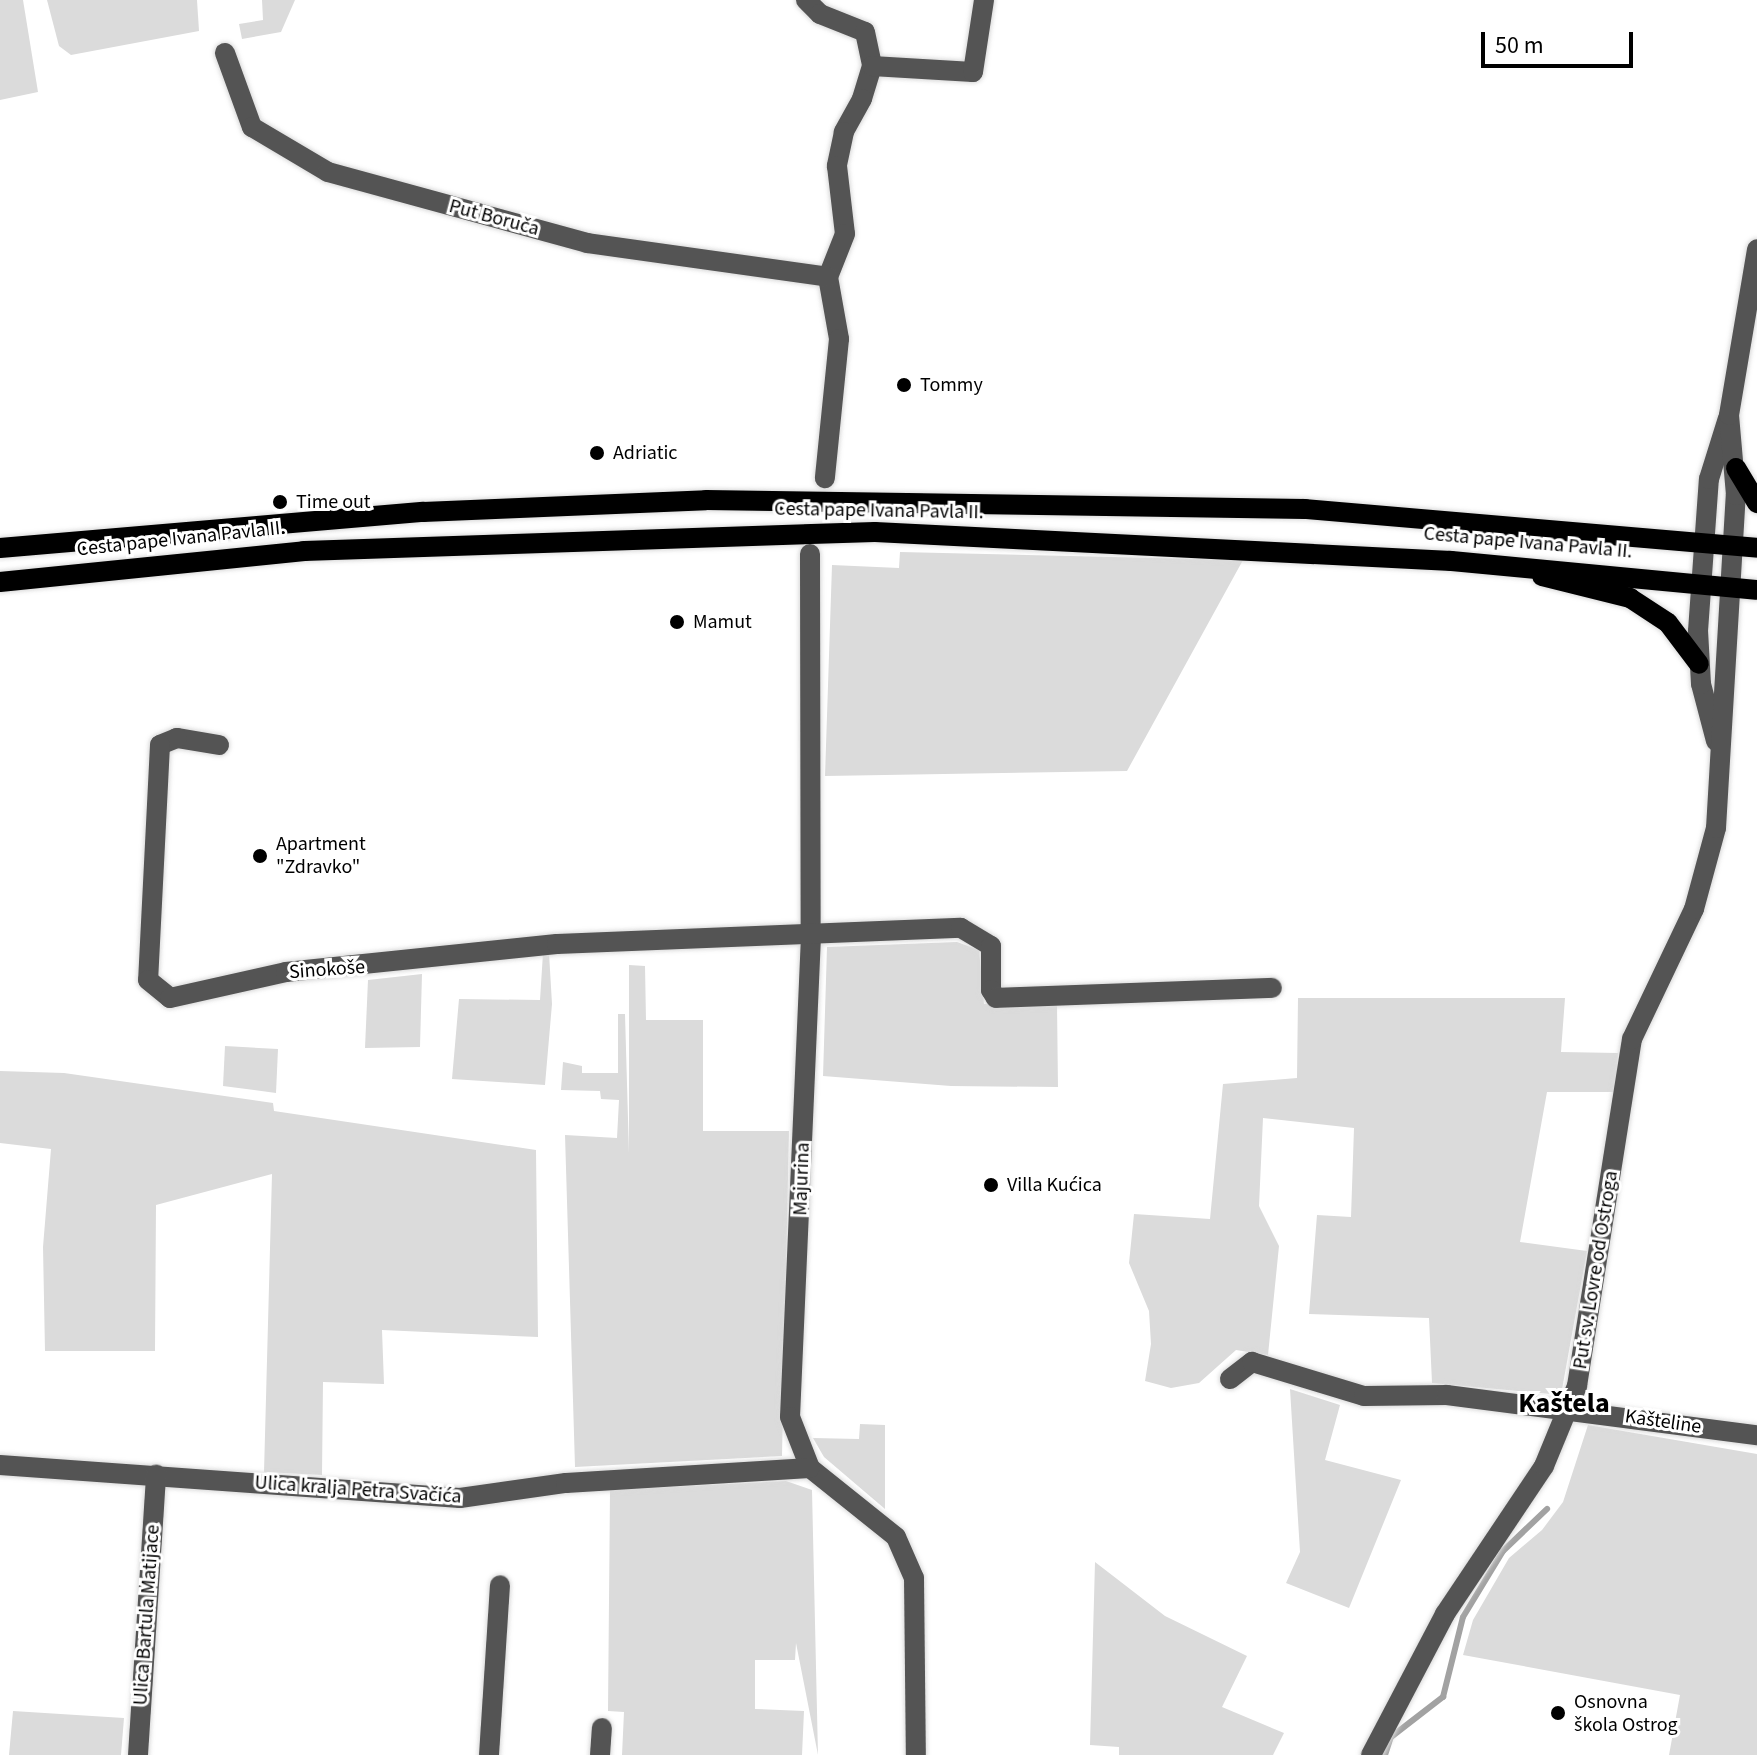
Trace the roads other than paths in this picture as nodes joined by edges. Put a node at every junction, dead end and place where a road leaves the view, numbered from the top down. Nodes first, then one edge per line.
1 (806, 0) edge
2 (984, 0) edge
3 (225, 53) dead end
4 (872, 66) junction
5 (1757, 249) edge
6 (828, 277) junction
7 (1729, 415) junction
8 (1736, 468) junction
9 (825, 478) dead end
10 (1757, 503) edge
11 (1703, 541) junction
12 (1733, 545) junction
13 (0, 548) edge
14 (1757, 548) edge
15 (810, 554) dead end
16 (1525, 566) junction
17 (0, 582) edge
18 (1700, 583) junction
19 (1730, 587) junction
20 (1757, 590) edge
21 (1699, 664) junction
22 (219, 745) dead end
23 (1718, 748) junction
24 (811, 936) junction
25 (1272, 988) dead end
26 (1230, 1379) dead end
27 (1570, 1409) junction
28 (1757, 1435) edge
29 (0, 1465) edge
30 (810, 1468) junction
31 (156, 1475) junction
32 (500, 1585) dead end
33 (602, 1728) dead end
34 (138, 1755) edge
35 (489, 1755) edge
36 (600, 1755) edge
37 (916, 1755) edge
38 (1371, 1755) edge

1 - 4 street
2 - 4 street
3 - 6 street, Put Boruča
4 - 6 street
5 - 7 street
6 - 9 street
7 - 8 street, Put sv. Lovre od Ostroga
7 - 11 street, Put sv. Lovre od Ostroga
8 - 10 main road
8 - 12 street, Put sv. Lovre od Ostroga
11 - 12 main road, Cesta pape Ivana Pavla II.
11 - 13 main road, Cesta pape Ivana Pavla II.
11 - 18 street, Put sv. Lovre od Ostroga
12 - 14 main road, Cesta pape Ivana Pavla II.
12 - 19 street, Put sv. Lovre od Ostroga
15 - 24 street, Majurina
16 - 17 main road, Cesta pape Ivana Pavla II.
16 - 18 main road, Cesta pape Ivana Pavla II.
16 - 21 main road
18 - 19 main road, Cesta pape Ivana Pavla II.
18 - 21 street, Put sv. Lovre od Ostroga
19 - 20 main road, Cesta pape Ivana Pavla II.
19 - 23 street, Put sv. Lovre od Ostroga
21 - 23 street, Put sv. Lovre od Ostroga
22 - 24 street, Sinokoše
23 - 27 street, Put sv. Lovre od Ostroga
24 - 25 street
24 - 30 street, Majurina
26 - 27 street, Kašteline
27 - 28 street, Kašteline
27 - 38 street, Put sv. Lovre od Ostroga
29 - 31 street, Ulica kralja Petra Svačića
30 - 31 street, Ulica kralja Petra Svačića
30 - 37 street, Majurina
31 - 34 street, Ulica Bartula Matijace
32 - 35 street
33 - 36 street

